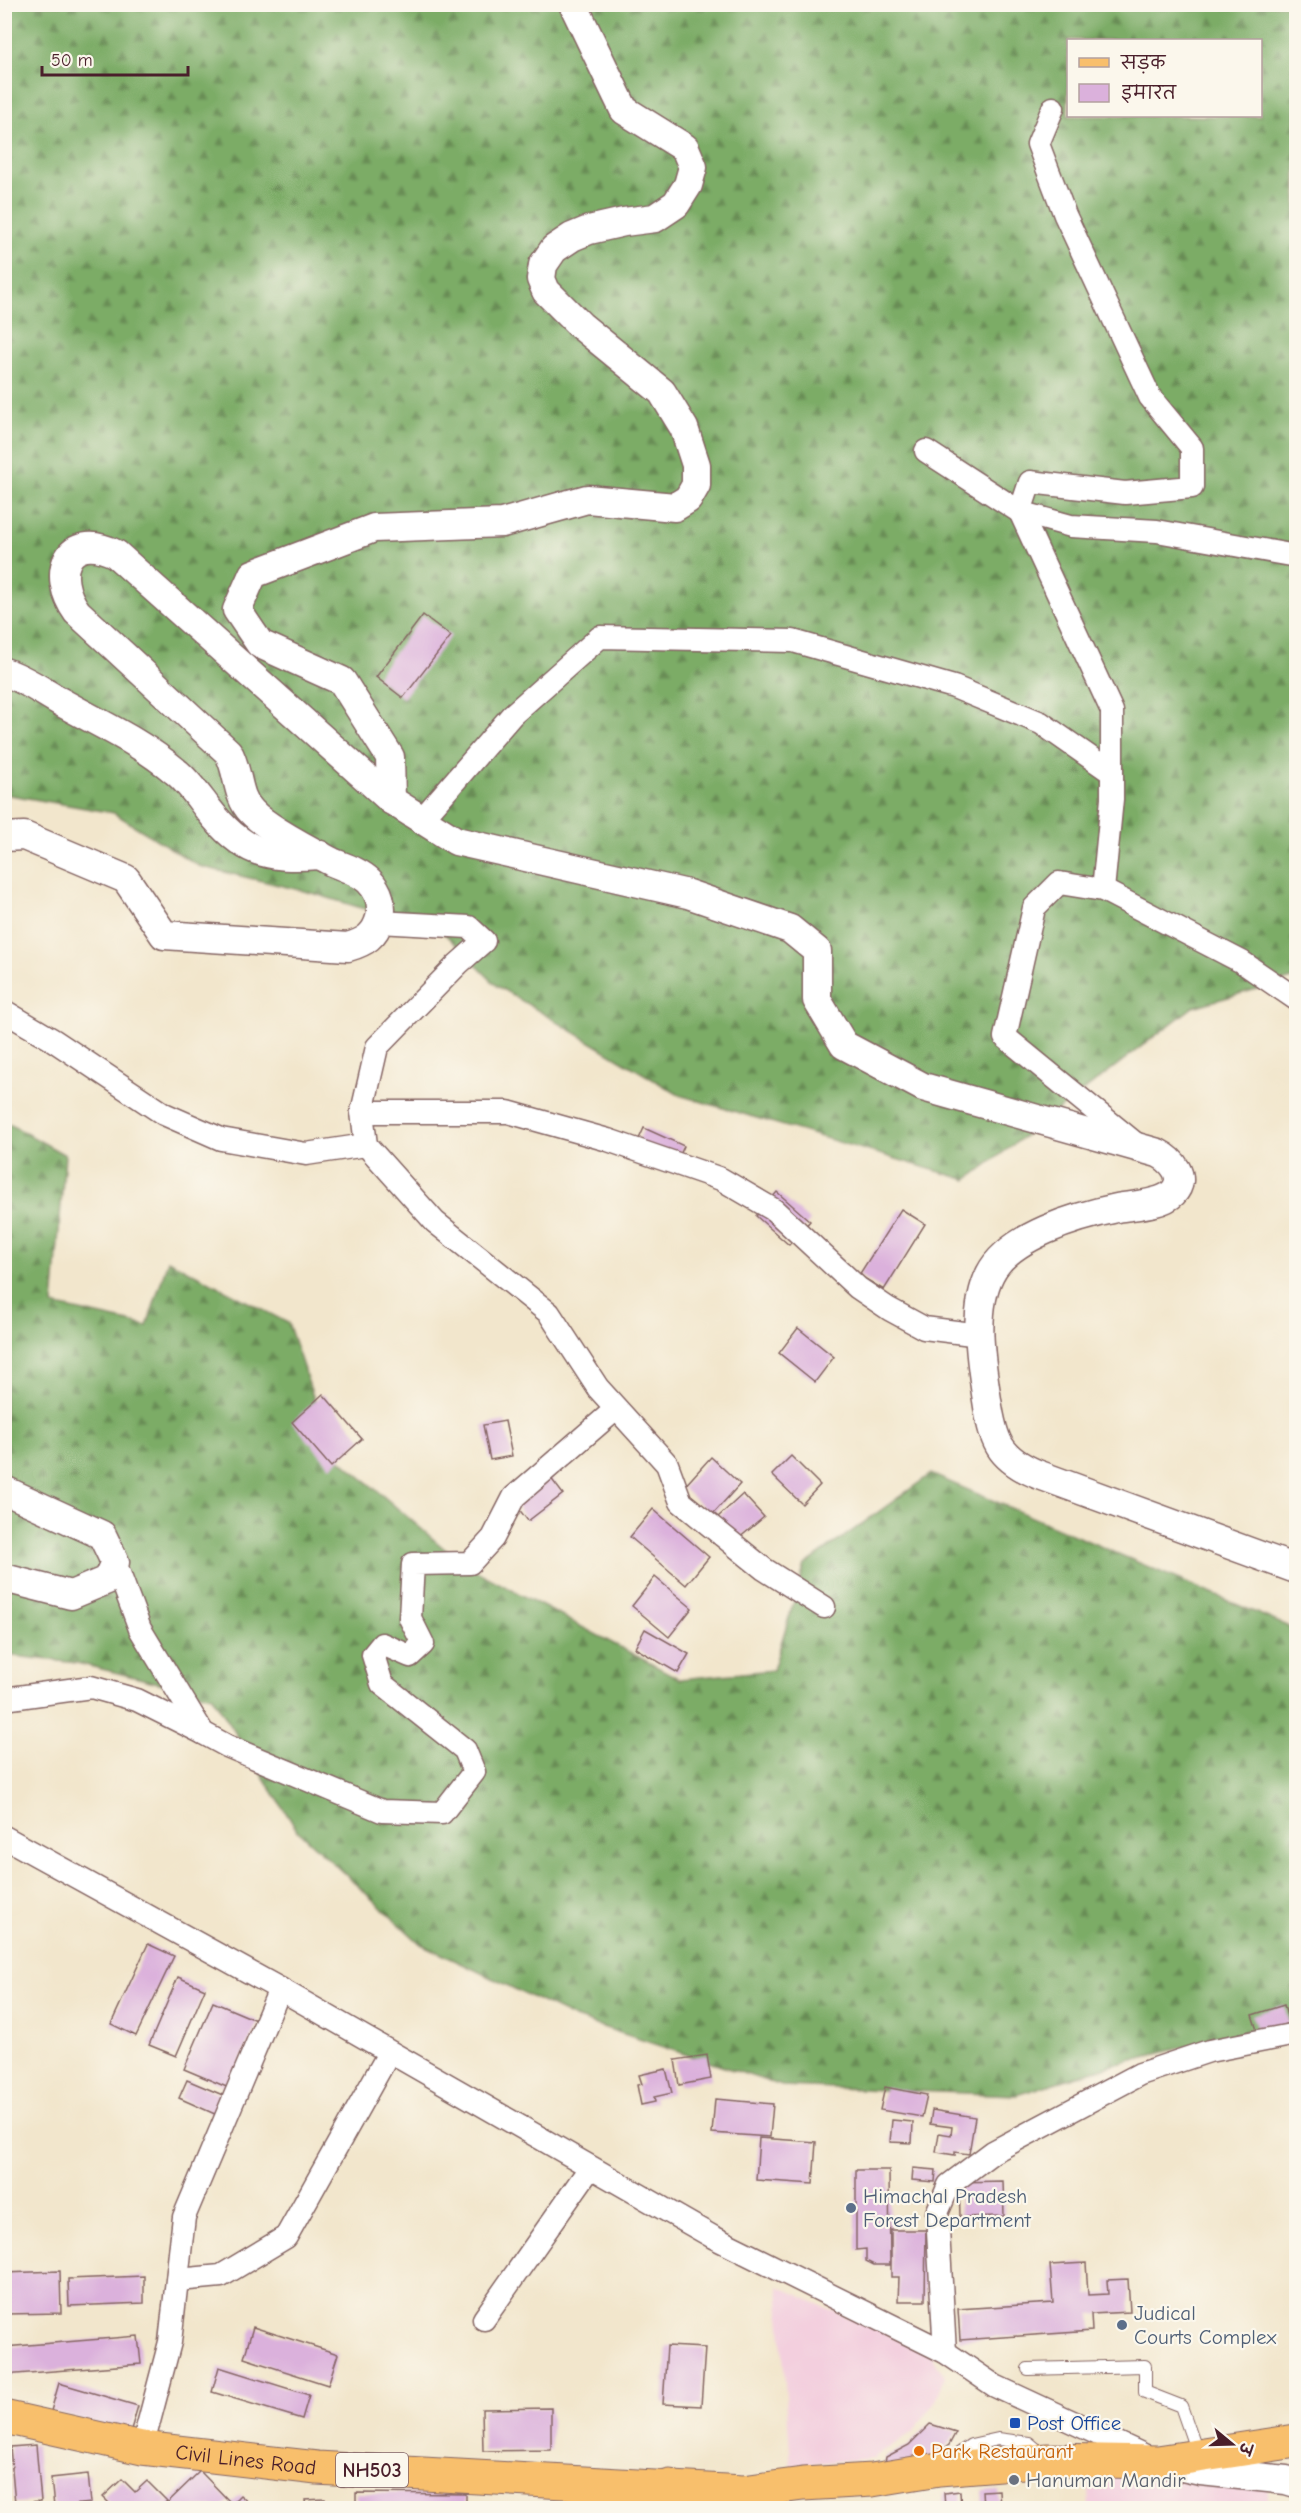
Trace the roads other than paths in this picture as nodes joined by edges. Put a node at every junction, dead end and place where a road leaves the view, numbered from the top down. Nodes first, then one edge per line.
1 (573, 4) edge
2 (1053, 108) dead end
3 (926, 451) dead end
4 (1020, 512) junction
5 (1296, 556) edge
6 (4, 672) edge
7 (1112, 772) junction
8 (392, 800) junction
9 (422, 819) junction
10 (4, 837) edge
11 (320, 855) junction
12 (1103, 890) junction
13 (379, 922) junction
14 (1296, 999) edge
15 (4, 1011) edge
16 (362, 1112) junction
17 (366, 1145) junction
18 (1140, 1147) junction
19 (980, 1335) junction
20 (616, 1409) junction
21 (4, 1490) edge
22 (115, 1562) junction
23 (1296, 1569) edge
24 (4, 1578) edge
25 (824, 1607) dead end
26 (4, 1700) edge
27 (203, 1733) junction
28 (4, 1837) edge
29 (280, 1989) junction
30 (1296, 2034) edge
31 (389, 2053) junction
32 (590, 2168) junction
33 (178, 2280) junction
34 (484, 2319) dead end
35 (945, 2352) junction
36 (1028, 2369) dead end
37 (4, 2417) edge
38 (1288, 2443) edge
39 (142, 2448) junction
40 (1199, 2456) junction
41 (1158, 2462) junction
42 (1291, 2481) edge
43 (743, 2492) junction
44 (660, 2497) edge
45 (710, 2508) edge

1 - 8 street
2 - 4 street
3 - 4 street
4 - 5 street
4 - 7 street
6 - 11 street
7 - 9 street
7 - 12 street
8 - 9 street
8 - 11 street
9 - 18 street
10 - 13 street
11 - 13 street
12 - 14 street
12 - 18 street
13 - 16 street
15 - 17 street
16 - 17 street
16 - 19 street
17 - 20 street
18 - 19 street
19 - 23 street
20 - 25 street
20 - 27 street
21 - 22 street
22 - 24 street
22 - 27 street
26 - 27 street
28 - 29 street
29 - 31 street
29 - 33 street
30 - 35 street
31 - 32 street
31 - 33 street
32 - 34 street
32 - 35 street
33 - 39 street
35 - 41 street
36 - 40 lane
37 - 39 main road, Civil Lines Road / NH503
38 - 40 main road, NH503
38 - 42 street
39 - 44 main road, Civil Lines Road / NH503
40 - 41 main road, NH503
41 - 42 street
41 - 43 main road, NH503
43 - 44 main road, Civil Lines Road / NH503
43 - 45 main road

